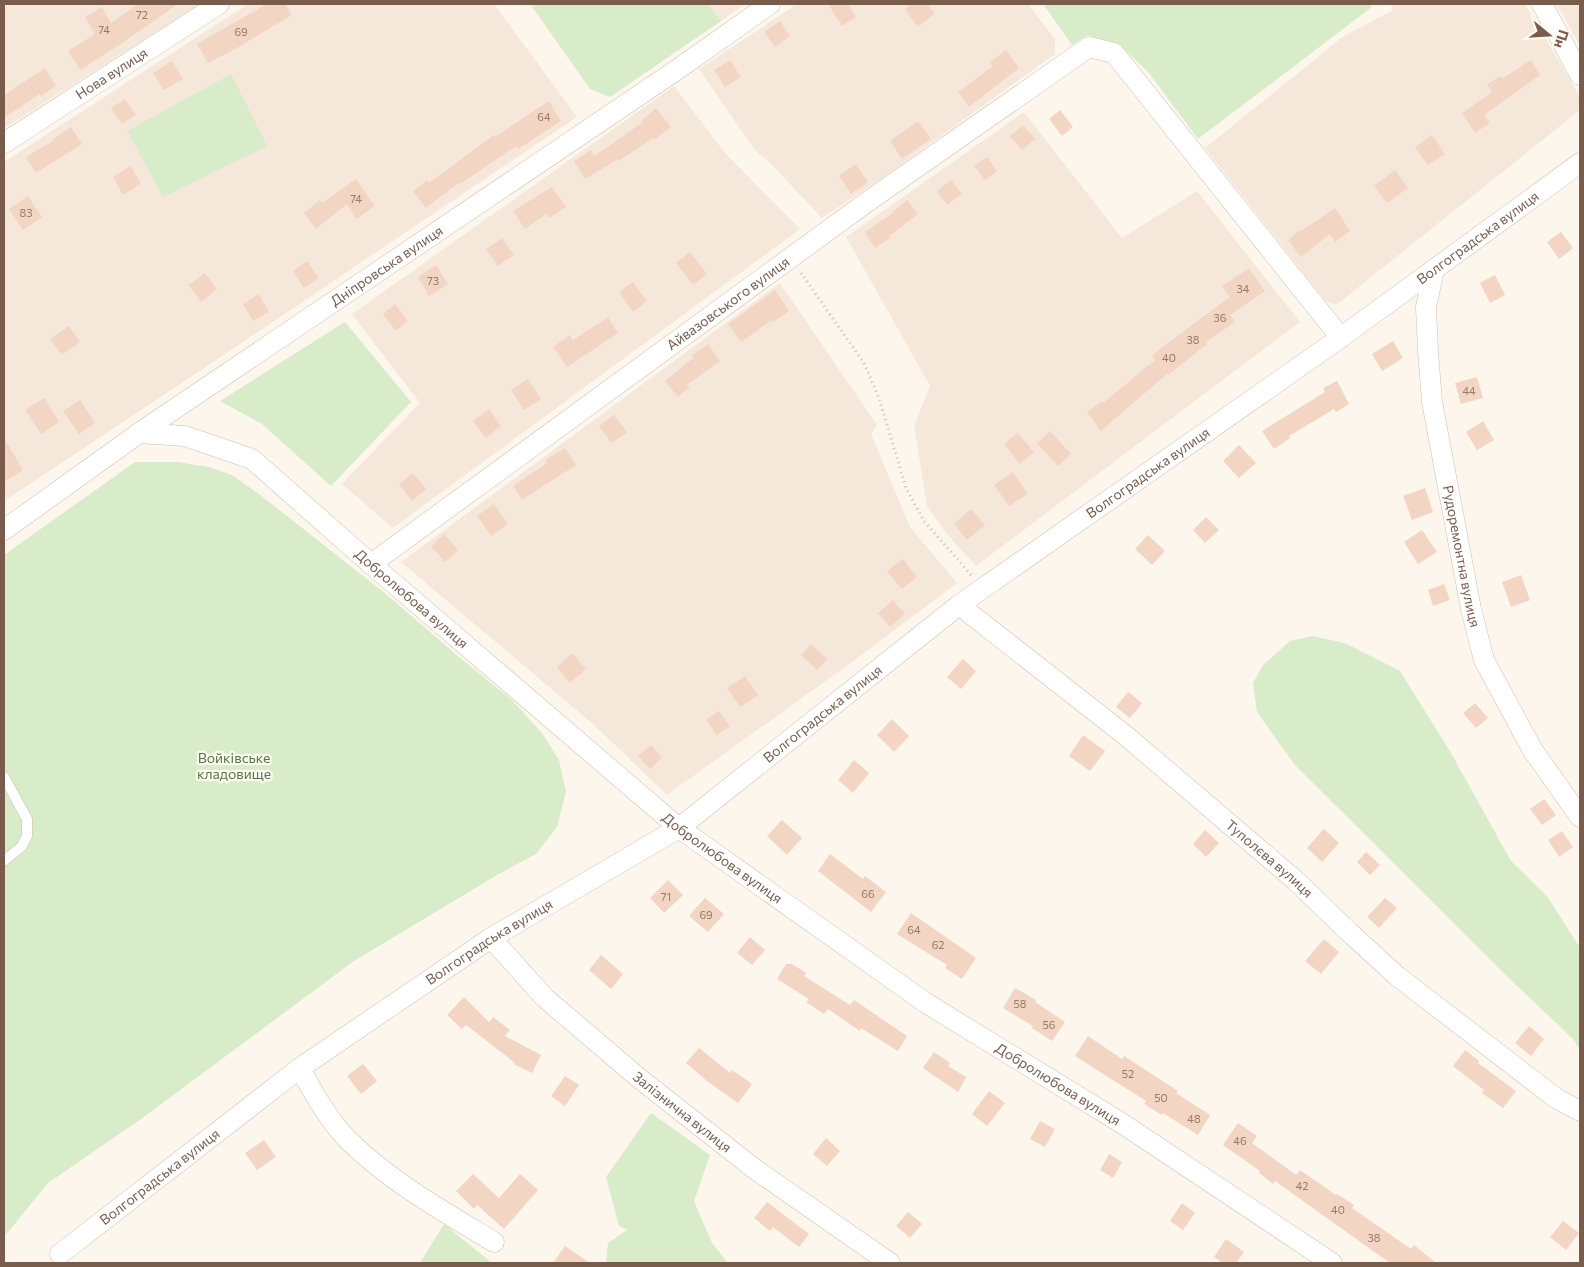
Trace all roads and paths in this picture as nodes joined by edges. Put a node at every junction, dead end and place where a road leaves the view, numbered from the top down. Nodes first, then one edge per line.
1 (219, 4) edge
2 (770, 4) edge
3 (1542, 4) edge
4 (1580, 75) edge
5 (4, 143) edge
6 (1580, 163) edge
7 (790, 258) junction
8 (1434, 270) junction
9 (1341, 338) junction
10 (139, 433) junction
11 (4, 530) edge
12 (371, 564) junction
13 (982, 589) junction
14 (959, 605) junction
15 (4, 777) edge
16 (1580, 816) edge
17 (679, 828) junction
18 (4, 861) edge
19 (491, 938) junction
20 (300, 1068) junction
21 (1580, 1111) edge
22 (494, 1242) dead end
23 (55, 1258) edge
24 (890, 1263) edge
25 (1332, 1263) edge

1 - 5 street, Нова вулиця
2 - 10 street, Дніпровська вулиця
3 - 4 street
6 - 8 street, Волгоградська вулиця
7 - 9 street, Айвазовського вулиця
7 - 12 street, Айвазовського вулиця
7 - 13 path
8 - 9 street, Волгоградська вулиця
8 - 16 street, Рудоремонтна вулиця
9 - 13 street, Волгоградська вулиця
10 - 11 street, Дніпровська вулиця
10 - 12 street, Добролюбова вулиця
12 - 17 street, Добролюбова вулиця
13 - 14 street, Волгоградська вулиця
14 - 17 street, Волгоградська вулиця
14 - 21 street, Туполєва вулиця
15 - 18 lane
17 - 19 street, Волгоградська вулиця
17 - 25 street, Добролюбова вулиця
19 - 20 street, Волгоградська вулиця
19 - 24 street, Залізнична вулиця
20 - 22 street
20 - 23 street, Волгоградська вулиця

